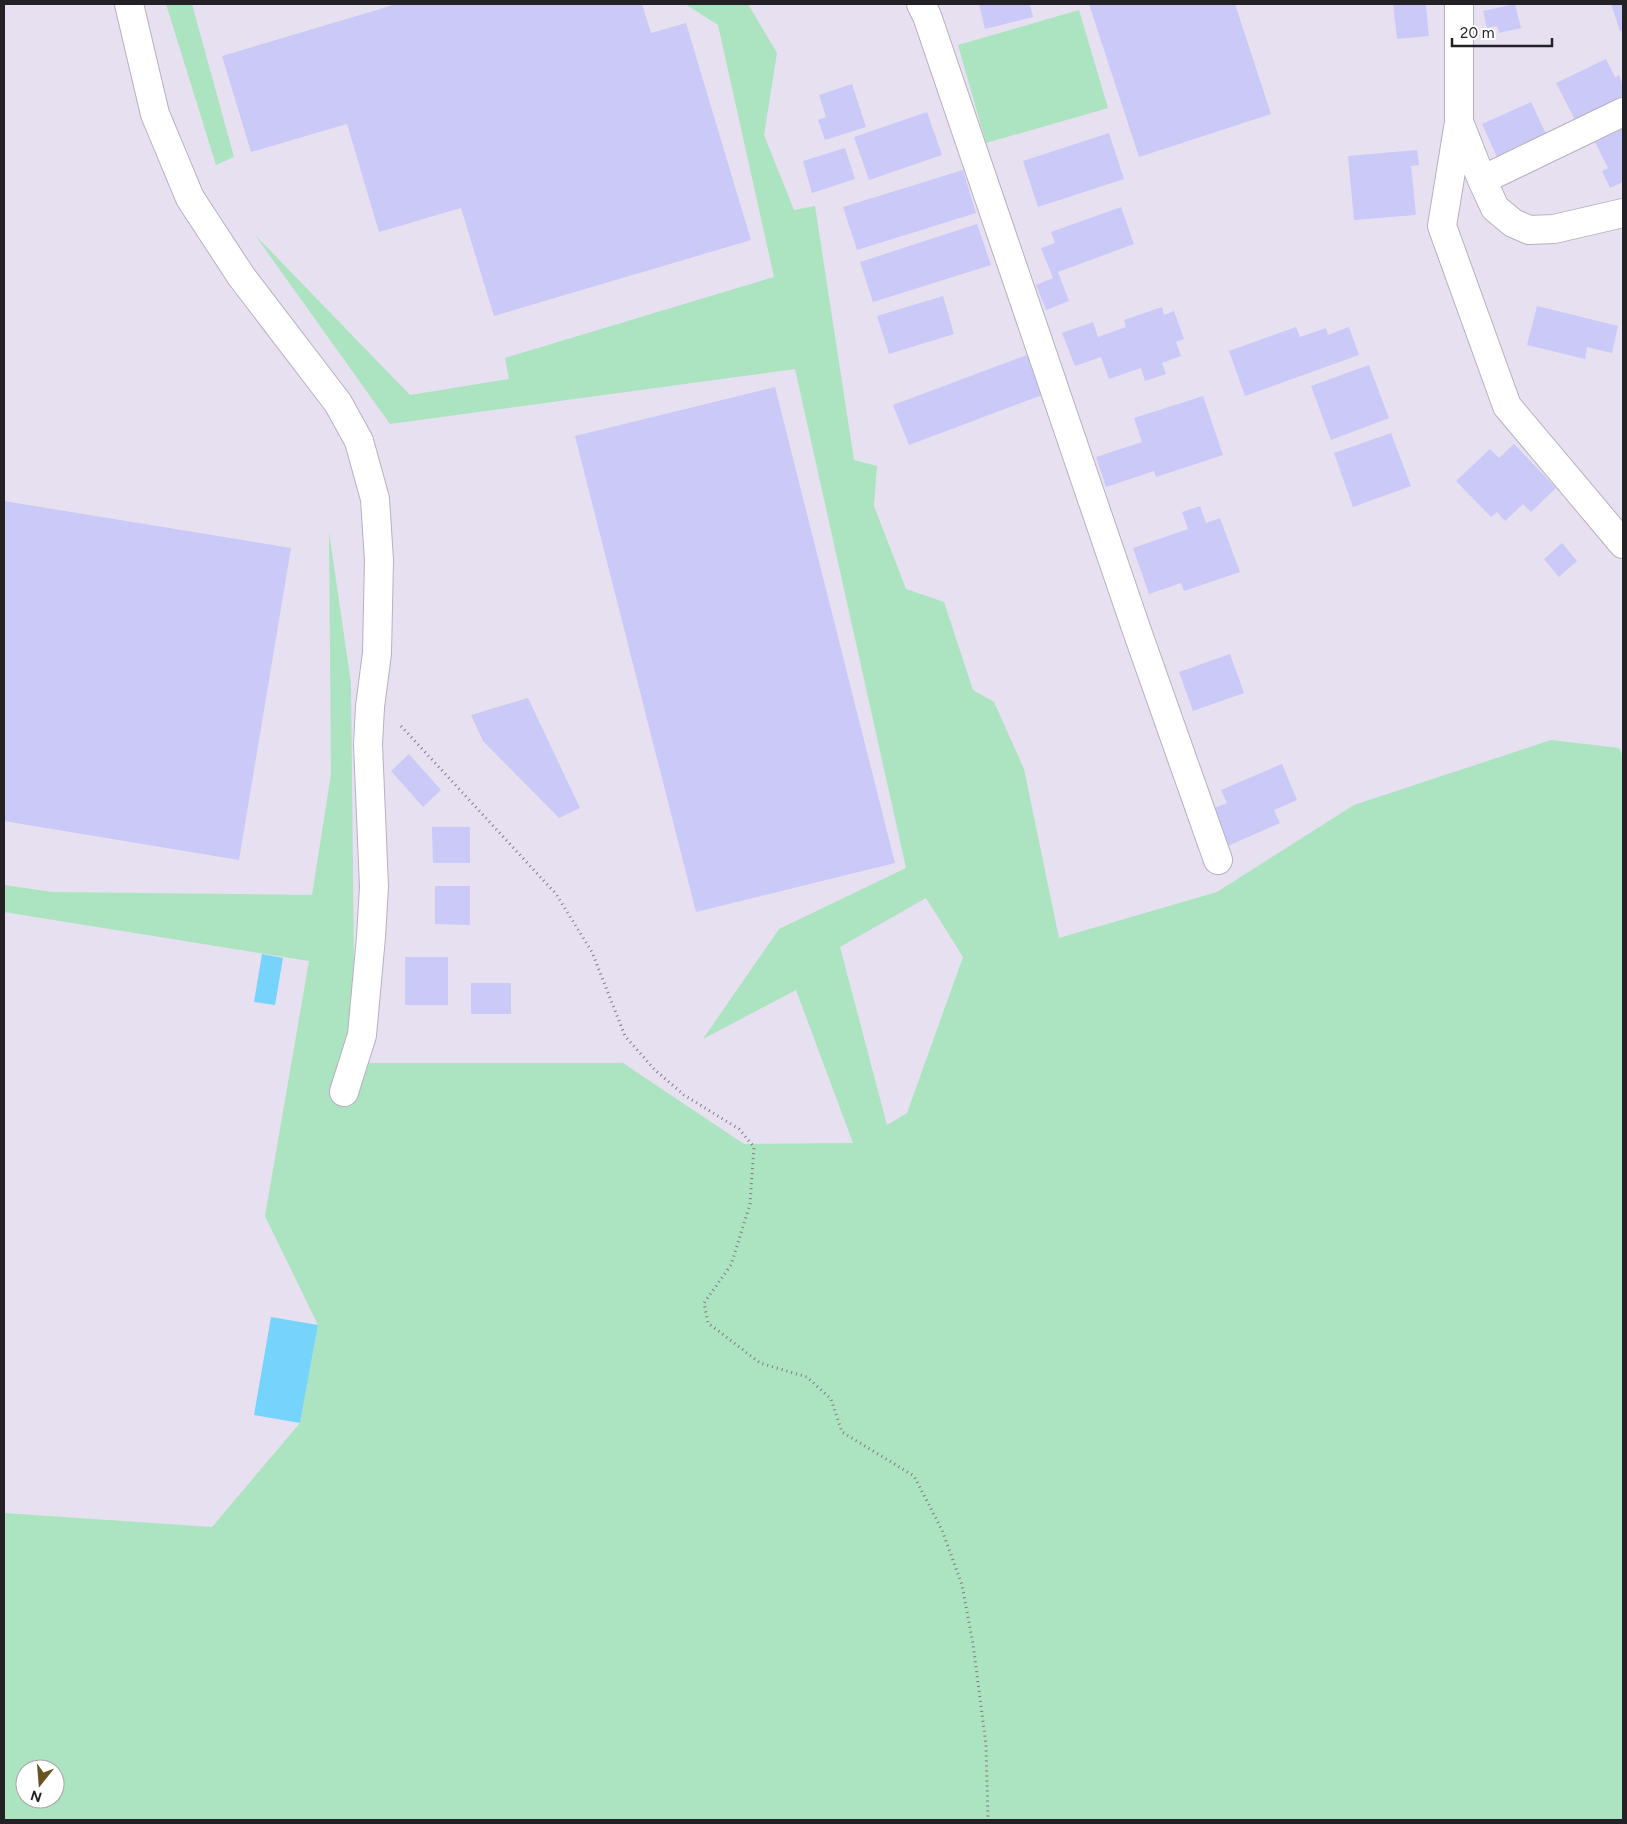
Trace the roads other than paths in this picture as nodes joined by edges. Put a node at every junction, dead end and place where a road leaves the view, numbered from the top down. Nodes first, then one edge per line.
1 (129, 4) edge
2 (921, 4) edge
3 (1459, 4) edge
4 (1623, 112) edge
5 (1459, 122) junction
6 (1482, 180) junction
7 (1623, 213) edge
8 (1623, 544) edge
9 (1218, 860) dead end
10 (344, 1092) dead end

1 - 10 street
2 - 9 street
3 - 5 street
4 - 6 street
5 - 6 street
5 - 8 street
6 - 7 street

